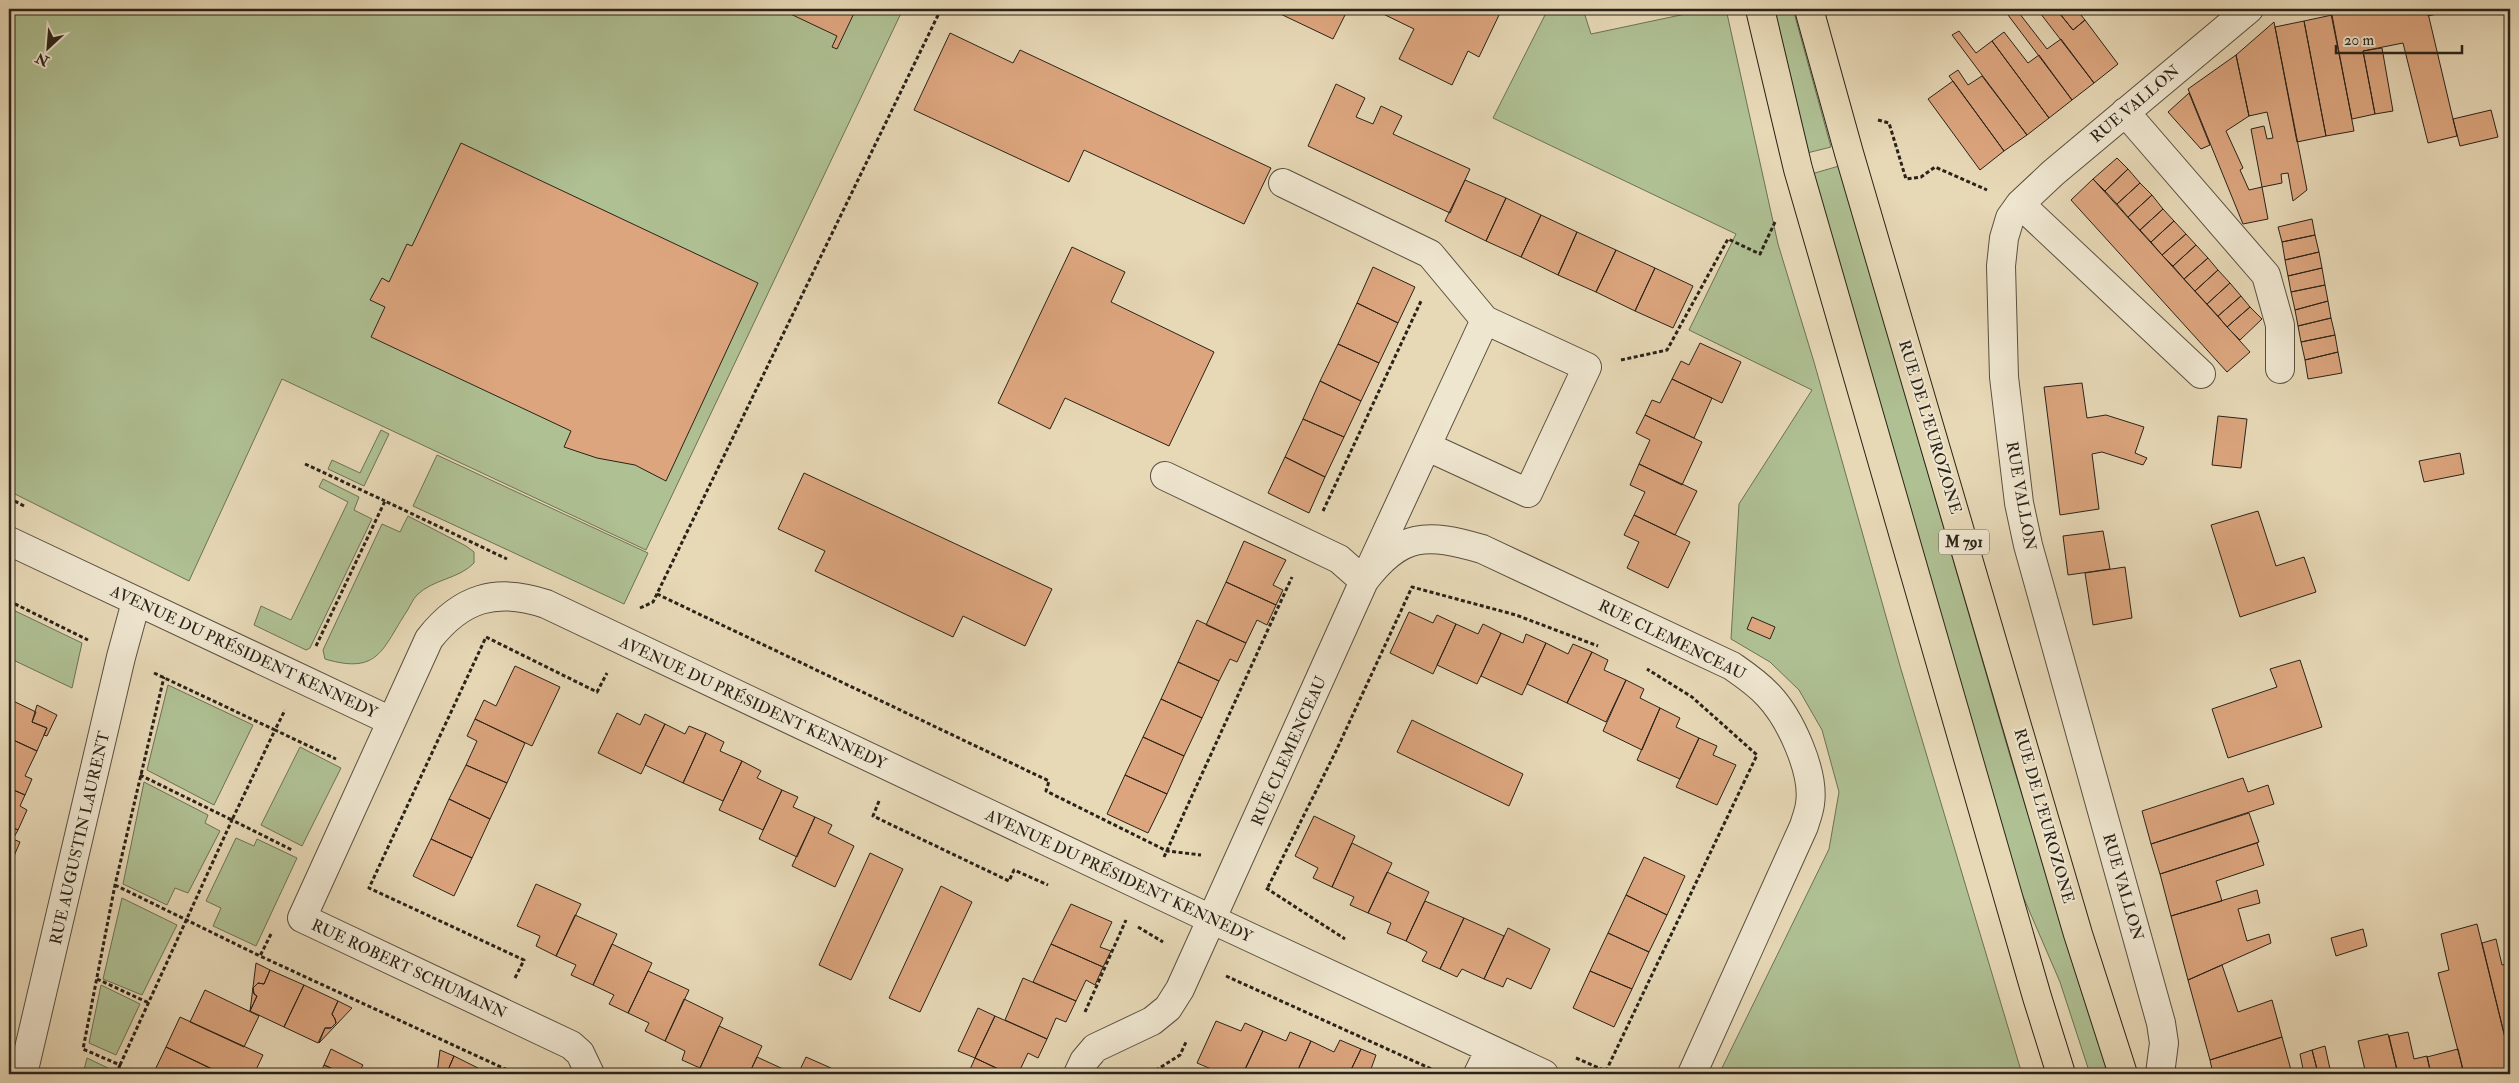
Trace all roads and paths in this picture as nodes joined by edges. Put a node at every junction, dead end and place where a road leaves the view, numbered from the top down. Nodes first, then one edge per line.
1 (940, 9) edge
2 (1760, 9) edge
3 (1809, 9) edge
4 (2249, 9) edge
5 (2125, 112) junction
6 (1874, 119) dead end
7 (1283, 183) dead end
8 (2020, 204) junction
9 (1779, 213) dead end
10 (1438, 263) junction
11 (1486, 320) junction
12 (1587, 367) junction
13 (2280, 369) dead end
14 (2201, 374) dead end
15 (1428, 446) junction
16 (305, 464) dead end
17 (1165, 476) dead end
18 (385, 500) junction
19 (9, 542) edge
20 (1308, 543) junction
21 (515, 563) dead end
22 (1368, 576) junction
23 (1412, 587) junction
24 (657, 594) junction
25 (9, 601) edge
26 (136, 602) junction
27 (615, 637) junction
28 (1600, 647) dead end
29 (122, 657) junction
30 (1644, 667) dead end
31 (164, 678) junction
32 (300, 679) junction
33 (391, 721) junction
34 (275, 730) junction
35 (140, 775) junction
36 (881, 799) dead end
37 (232, 820) junction
38 (1167, 851) junction
39 (298, 853) dead end
40 (1236, 869) junction
41 (115, 885) junction
42 (1049, 885) dead end
43 (1268, 889) junction
44 (1150, 891) junction
45 (1119, 917) dead end
46 (188, 920) junction
47 (1213, 920) junction
48 (1127, 921) junction
49 (1246, 936) junction
50 (1353, 945) dead end
51 (260, 956) dead end
52 (1220, 973) dead end
53 (1228, 977) junction
54 (97, 978) junction
55 (513, 983) dead end
56 (149, 1003) junction
57 (1083, 1016) dead end
58 (1188, 1038) dead end
59 (1490, 1050) junction
60 (1574, 1057) dead end
61 (120, 1065) junction
62 (24, 1074) edge
63 (116, 1074) edge
64 (590, 1074) edge
65 (1078, 1074) edge
66 (1150, 1074) edge
67 (1437, 1074) edge
68 (1478, 1074) edge
69 (1544, 1074) edge
70 (1692, 1074) edge
71 (2062, 1074) edge
72 (2123, 1074) edge
73 (2160, 1074) edge

1 - 24 path
2 - 71 main road
3 - 72 main road, RUE DE L'EUROZONE / M 791
4 - 5 street, RUE VALLON
5 - 8 street, RUE VALLON
5 - 13 street
6 - 8 path
7 - 10 street
8 - 14 street
8 - 73 street, RUE VALLON
9 - 12 path
10 - 11 street
10 - 20 path
11 - 12 street
11 - 15 street, RUE CLEMENCEAU
12 - 15 street
15 - 22 street, RUE CLEMENCEAU
16 - 18 path
17 - 20 street
18 - 21 path
18 - 32 path
19 - 26 street, AVENUE DU PRÉSIDENT KENNEDY
20 - 22 street
20 - 38 path
22 - 23 path
22 - 40 street, RUE CLEMENCEAU
22 - 70 street, RUE CLEMENCEAU
23 - 28 path
23 - 43 path
24 - 27 path
24 - 38 path
25 - 29 path
26 - 29 street, RUE AUGUSTIN LAURENT
26 - 32 street, AVENUE DU PRÉSIDENT KENNEDY
27 - 33 street, AVENUE DU PRÉSIDENT KENNEDY
27 - 44 street, AVENUE DU PRÉSIDENT KENNEDY
27 - 55 path
29 - 31 path
29 - 62 street, RUE AUGUSTIN LAURENT
30 - 60 path
31 - 34 path
31 - 35 path
32 - 33 street, AVENUE DU PRÉSIDENT KENNEDY
32 - 34 path
33 - 64 street, RUE ROBERT SCHUMANN
34 - 37 path
35 - 37 path
35 - 41 path
36 - 42 path
37 - 39 path
37 - 46 path
38 - 40 path
38 - 44 path
40 - 43 path
40 - 47 street, RUE CLEMENCEAU
41 - 46 path
41 - 54 path
43 - 49 path
43 - 50 path
44 - 47 street, AVENUE DU PRÉSIDENT KENNEDY
44 - 48 path
45 - 48 path
46 - 51 path
46 - 56 path
47 - 49 street, AVENUE DU PRÉSIDENT KENNEDY
47 - 65 street
48 - 57 path
49 - 53 path
49 - 59 street, AVENUE DU PRÉSIDENT KENNEDY
52 - 53 path
53 - 67 path
54 - 56 path
54 - 61 path
56 - 61 path
58 - 66 path
59 - 68 street
59 - 69 street, AVENUE DU PRÉSIDENT KENNEDY
61 - 63 path

